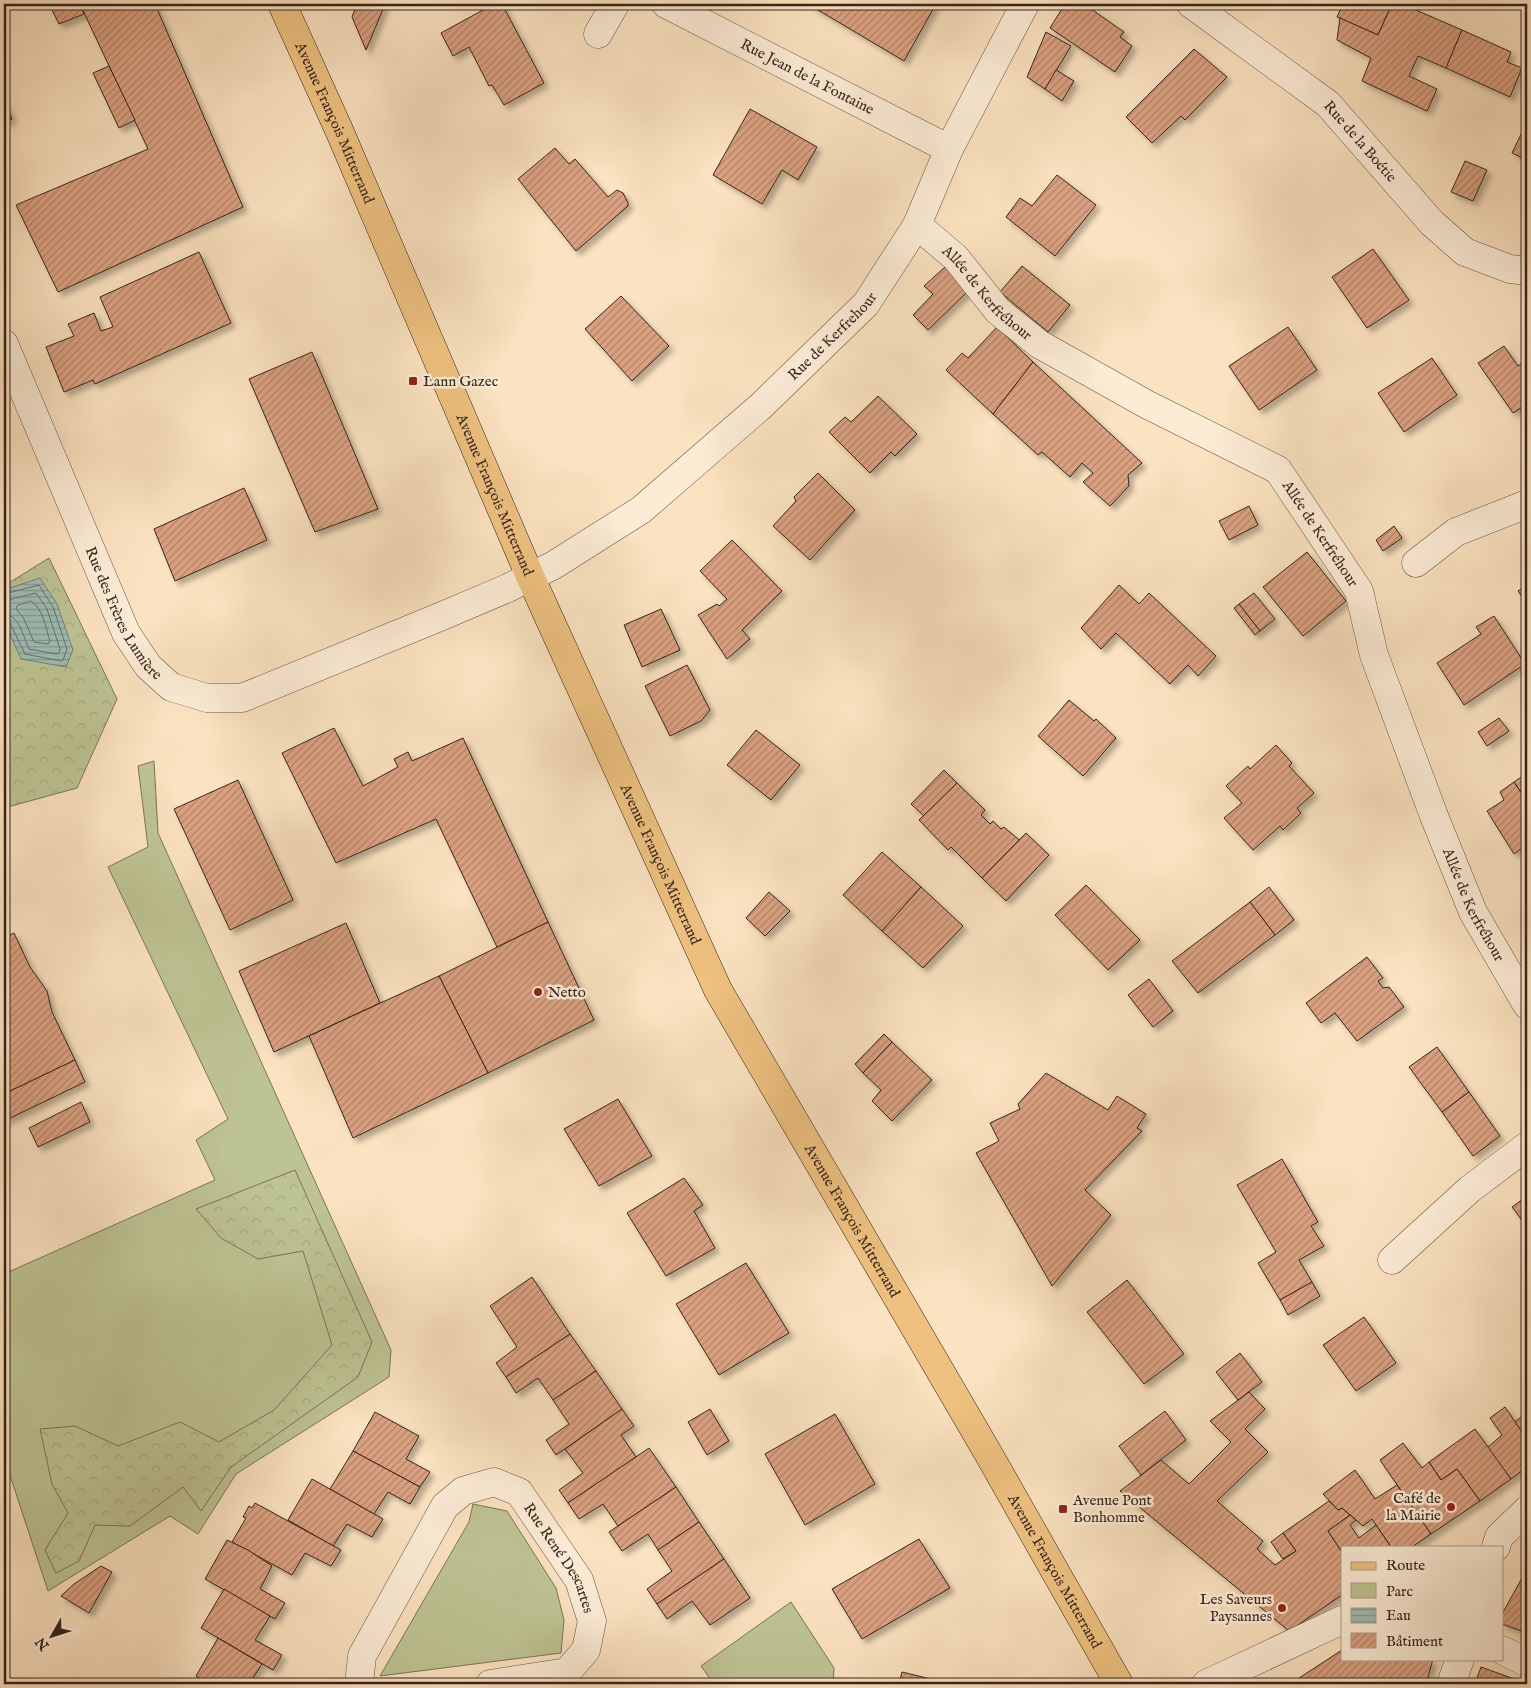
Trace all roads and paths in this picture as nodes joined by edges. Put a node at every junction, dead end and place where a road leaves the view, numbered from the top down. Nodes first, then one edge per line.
1 (282, 4) edge
2 (615, 4) edge
3 (666, 4) edge
4 (1024, 4) edge
5 (1191, 4) edge
6 (598, 34) dead end
7 (950, 149) junction
8 (917, 225) junction
9 (1527, 271) edge
10 (4, 344) edge
11 (1527, 504) edge
12 (1416, 563) dead end
13 (530, 576) junction
14 (1527, 1005) edge
15 (1527, 1146) edge
16 (1392, 1260) dead end
17 (1527, 1510) edge
18 (1496, 1546) edge
19 (1341, 1620) edge
20 (1504, 1651) edge
21 (1460, 1660) edge
22 (1527, 1663) edge
23 (359, 1684) edge
24 (490, 1684) edge
25 (1119, 1684) edge
26 (1206, 1684) edge
27 (1451, 1684) edge

1 - 13 main road, Avenue François Mitterrand
2 - 6 street
3 - 7 street, Rue Jean de la Fontaine
4 - 7 street, Rue de Kerfrehour
5 - 9 street, Rue de la Boétie
7 - 8 street, Rue de Kerfrehour
8 - 13 street, Rue de Kerfrehour
8 - 14 street, Allée de Kerfréhour
10 - 13 street, Rue des Frères Lumière
11 - 12 street
13 - 25 main road, Avenue François Mitterrand
15 - 16 street
17 - 18 street
19 - 26 street
20 - 22 street
21 - 27 street
23 - 24 street, Rue René Descartes

